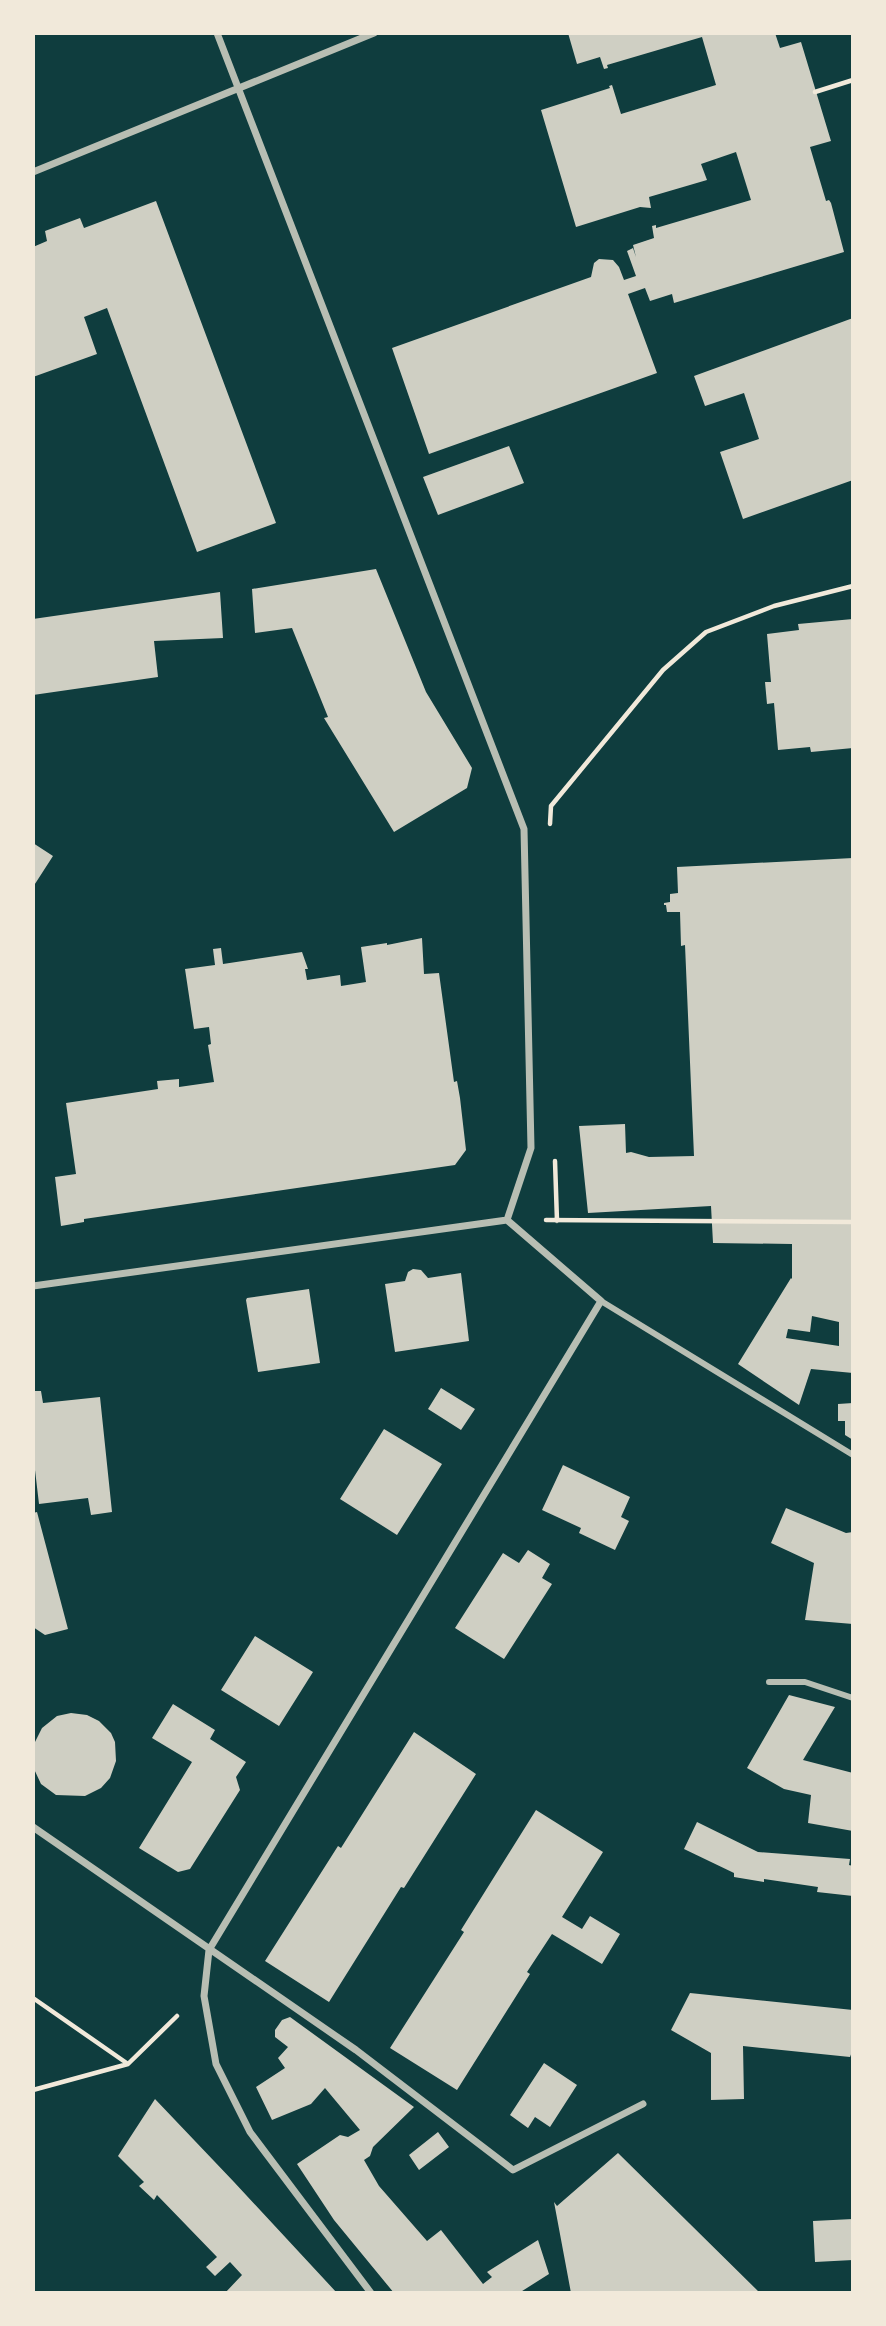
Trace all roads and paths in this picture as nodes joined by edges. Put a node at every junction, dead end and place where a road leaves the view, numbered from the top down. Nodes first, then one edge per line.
1 (217, 33) edge
2 (374, 33) edge
3 (853, 80) edge
4 (238, 89) junction
5 (816, 92) dead end
6 (33, 172) edge
7 (853, 586) edge
8 (551, 806) dead end
9 (507, 1220) junction
10 (853, 1222) edge
11 (33, 1286) edge
12 (601, 1301) junction
13 (853, 1455) edge
14 (769, 1682) dead end
15 (853, 1698) edge
16 (33, 1827) edge
17 (209, 1950) junction
18 (33, 1998) edge
19 (177, 2016) dead end
20 (128, 2064) junction
21 (33, 2090) edge
22 (643, 2104) dead end
23 (371, 2293) edge

1 - 4 street
2 - 4 street
3 - 5 path
4 - 6 street
4 - 9 street
7 - 8 path
9 - 10 path
9 - 11 street
9 - 12 street
12 - 13 street
12 - 17 street
14 - 15 street
16 - 17 street
17 - 22 street
17 - 23 street
18 - 20 path
19 - 20 path
20 - 21 path

